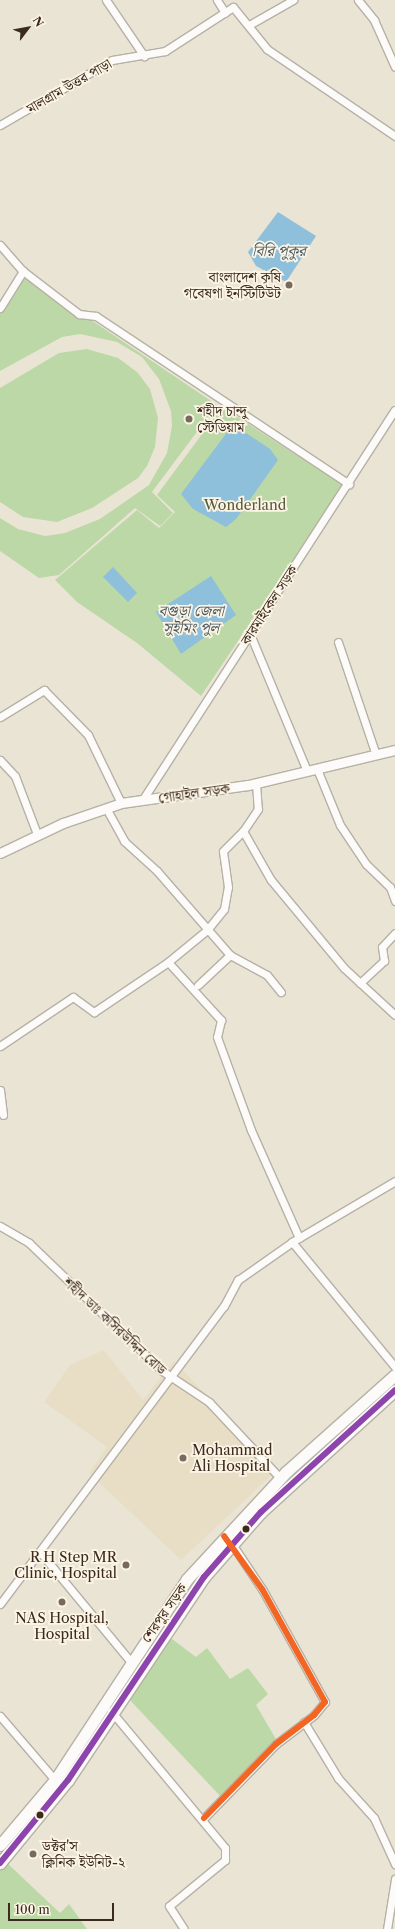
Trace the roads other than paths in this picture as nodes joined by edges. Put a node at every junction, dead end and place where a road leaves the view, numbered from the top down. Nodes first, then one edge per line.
1 (106, 0) edge
2 (217, 0) edge
3 (293, 0) edge
4 (358, 0) edge
5 (225, 13) junction
6 (249, 25) junction
7 (144, 56) junction
8 (395, 67) edge
9 (0, 125) edge
10 (395, 136) edge
11 (0, 245) edge
12 (23, 271) junction
13 (0, 308) edge
14 (395, 410) edge
15 (349, 484) junction
16 (250, 634) junction
17 (338, 642) dead end
18 (0, 717) edge
19 (395, 750) edge
20 (376, 755) junction
21 (0, 760) edge
22 (317, 769) junction
23 (306, 771) junction
24 (256, 783) junction
25 (143, 799) junction
26 (120, 803) junction
27 (106, 808) junction
28 (244, 831) junction
29 (37, 834) junction
30 (0, 853) edge
31 (395, 901) edge
32 (207, 930) junction
33 (395, 934) edge
34 (230, 955) junction
35 (168, 962) junction
36 (360, 984) junction
37 (198, 985) dead end
38 (281, 992) dead end
39 (395, 1015) edge
40 (0, 1046) edge
41 (0, 1090) edge
42 (3, 1114) dead end
43 (395, 1181) edge
44 (0, 1226) edge
45 (295, 1240) junction
46 (395, 1367) edge
47 (395, 1375) edge
48 (171, 1377) junction
49 (395, 1390) edge
50 (280, 1478) junction
51 (224, 1536) junction
52 (233, 1544) junction
53 (40, 1552) junction
54 (0, 1604) edge
55 (130, 1662) junction
56 (104, 1701) junction
57 (112, 1712) junction
58 (0, 1716) edge
59 (304, 1722) junction
60 (55, 1780) junction
61 (204, 1818) junction
62 (0, 1845) edge
63 (0, 1862) edge
64 (395, 1864) edge
65 (395, 1879) edge
66 (184, 1929) edge
67 (387, 1929) edge

1 - 7 street
2 - 5 street
3 - 6 street
4 - 8 street
5 - 6 street
5 - 7 street, মালগ্রাম উত্তর পাড়া
6 - 10 street
7 - 9 street, মালগ্রাম উত্তর পাড়া
11 - 12 street
12 - 13 street
12 - 15 street
14 - 15 street, কারমাইকেল সড়ক
15 - 16 street, কারমাইকেল সড়ক
16 - 23 street
16 - 25 street, কারমাইকেল সড়ক
17 - 20 street
18 - 26 street
19 - 20 main road, গোহাইল সড়ক
20 - 22 main road, গোহাইল সড়ক
21 - 29 street
22 - 23 main road, গোহাইল সড়ক
22 - 31 street
23 - 24 main road, গোহাইল সড়ক
24 - 25 main road, গোহাইল সড়ক
24 - 28 street
25 - 26 main road, গোহাইল সড়ক
26 - 27 main road, গোহাইল সড়ক
27 - 29 main road, গোহাইল সড়ক
27 - 32 street
28 - 32 street
28 - 36 street
29 - 30 main road, গোহাইল সড়ক
32 - 34 street
32 - 35 street
33 - 36 street
34 - 37 street
34 - 38 street
35 - 40 street
35 - 45 street
36 - 39 street
41 - 42 street
43 - 45 street
44 - 48 street, শহীদ ডাঃ কসিরউদ্দিন রোড
45 - 46 street
45 - 48 street
47 - 50 highway, শেরপুর সড়ক
48 - 50 street, শহীদ ডাঃ কসিরউদ্দিন রোড
48 - 53 street
49 - 52 highway, শেরপুর সড়ক
50 - 51 highway, শেরপুর সড়ক
51 - 52 street
51 - 55 highway, শেরপুর সড়ক
52 - 57 highway, শেরপুর সড়ক
52 - 59 street
53 - 54 street
53 - 55 street
55 - 56 highway, শেরপুর সড়ক
56 - 57 street
56 - 60 highway, শেরপুর সড়ক
57 - 61 street
57 - 63 highway, শেরপুর সড়ক
58 - 60 street
59 - 61 street
59 - 64 street
60 - 62 highway, শেরপুর সড়ক
61 - 66 street
65 - 67 street

